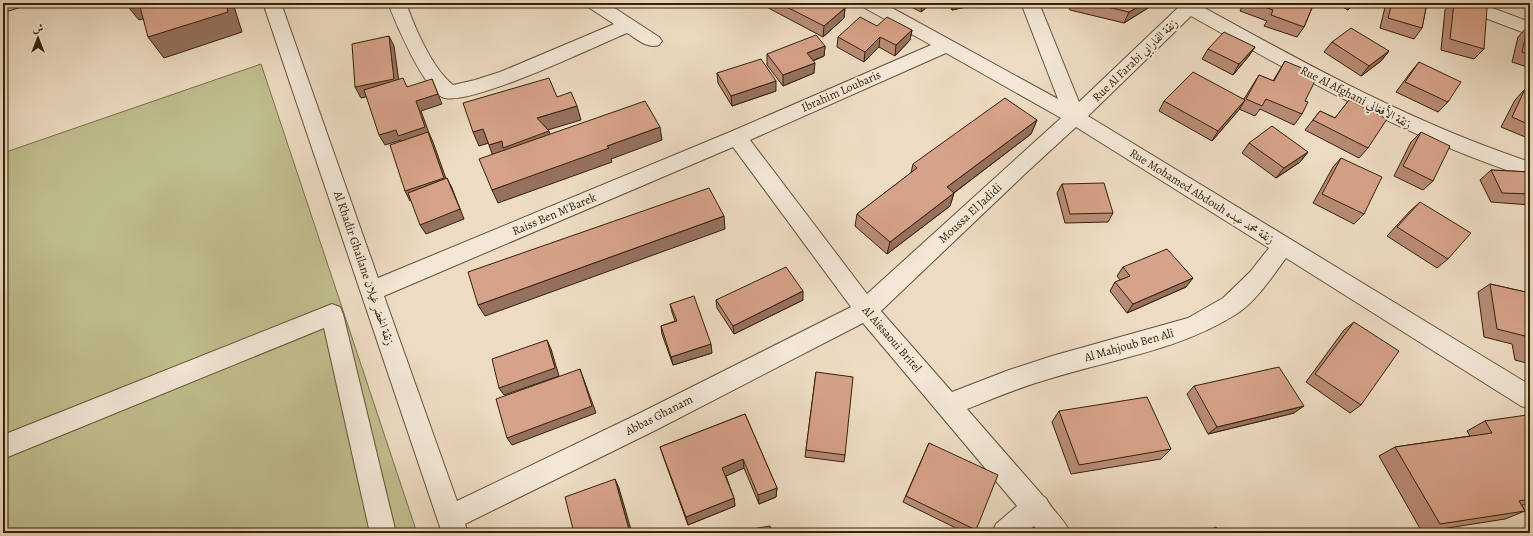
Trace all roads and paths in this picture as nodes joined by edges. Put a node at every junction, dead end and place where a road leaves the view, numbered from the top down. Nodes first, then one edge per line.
1 (14, 3) edge
2 (272, 3) edge
3 (397, 3) edge
4 (594, 3) edge
5 (869, 3) edge
6 (1030, 3) edge
7 (1462, 3) edge
8 (1192, 5) edge
9 (3, 6) edge
10 (628, 25) junction
11 (1530, 28) edge
12 (653, 41) dead end
13 (946, 46) junction
14 (1075, 117) junction
15 (737, 137) junction
16 (1530, 170) edge
17 (1283, 245) junction
18 (372, 291) junction
19 (866, 310) junction
20 (1530, 398) edge
21 (949, 405) junction
22 (3, 447) edge
23 (1037, 507) junction
24 (453, 525) edge
25 (383, 533) edge
26 (1005, 533) edge
27 (1057, 533) edge

1 - 9 main road
2 - 18 street, Al Khadir Ghailane زنقة الخضر غيلان
3 - 10 street
4 - 10 street
5 - 13 street, Rue Mohamed Abdouh زنقة محمد عبده
6 - 14 street
7 - 11 street
8 - 14 street, Rue Al Farabi زنقة الفارابي
8 - 16 street, Rue Al Afghani زنقة الأفغاني
10 - 12 street
13 - 14 street, Rue Mohamed Abdouh زنقة محمد عبده
13 - 15 street, Ibrahim Loubaris
14 - 17 street, Rue Mohamed Abdouh زنقة محمد عبده
14 - 19 street, Moussa El Jadidi
15 - 18 street, Raiss Ben M'Barek
15 - 19 street, Al Aissaoui Britel
17 - 20 street, Rue Mohamed Abdouh زنقة محمد عبده
17 - 21 street, Al Mahjoub Ben Ali
18 - 24 street, Al Khadir Ghailane زنقة الخضر غيلان
19 - 21 street, Al Aissaoui Britel
19 - 24 street, Abbas Ghanam
21 - 23 street, Al Aissaoui Britel
22 - 25 street
23 - 26 street
23 - 27 street, Al Aissaoui Britel

